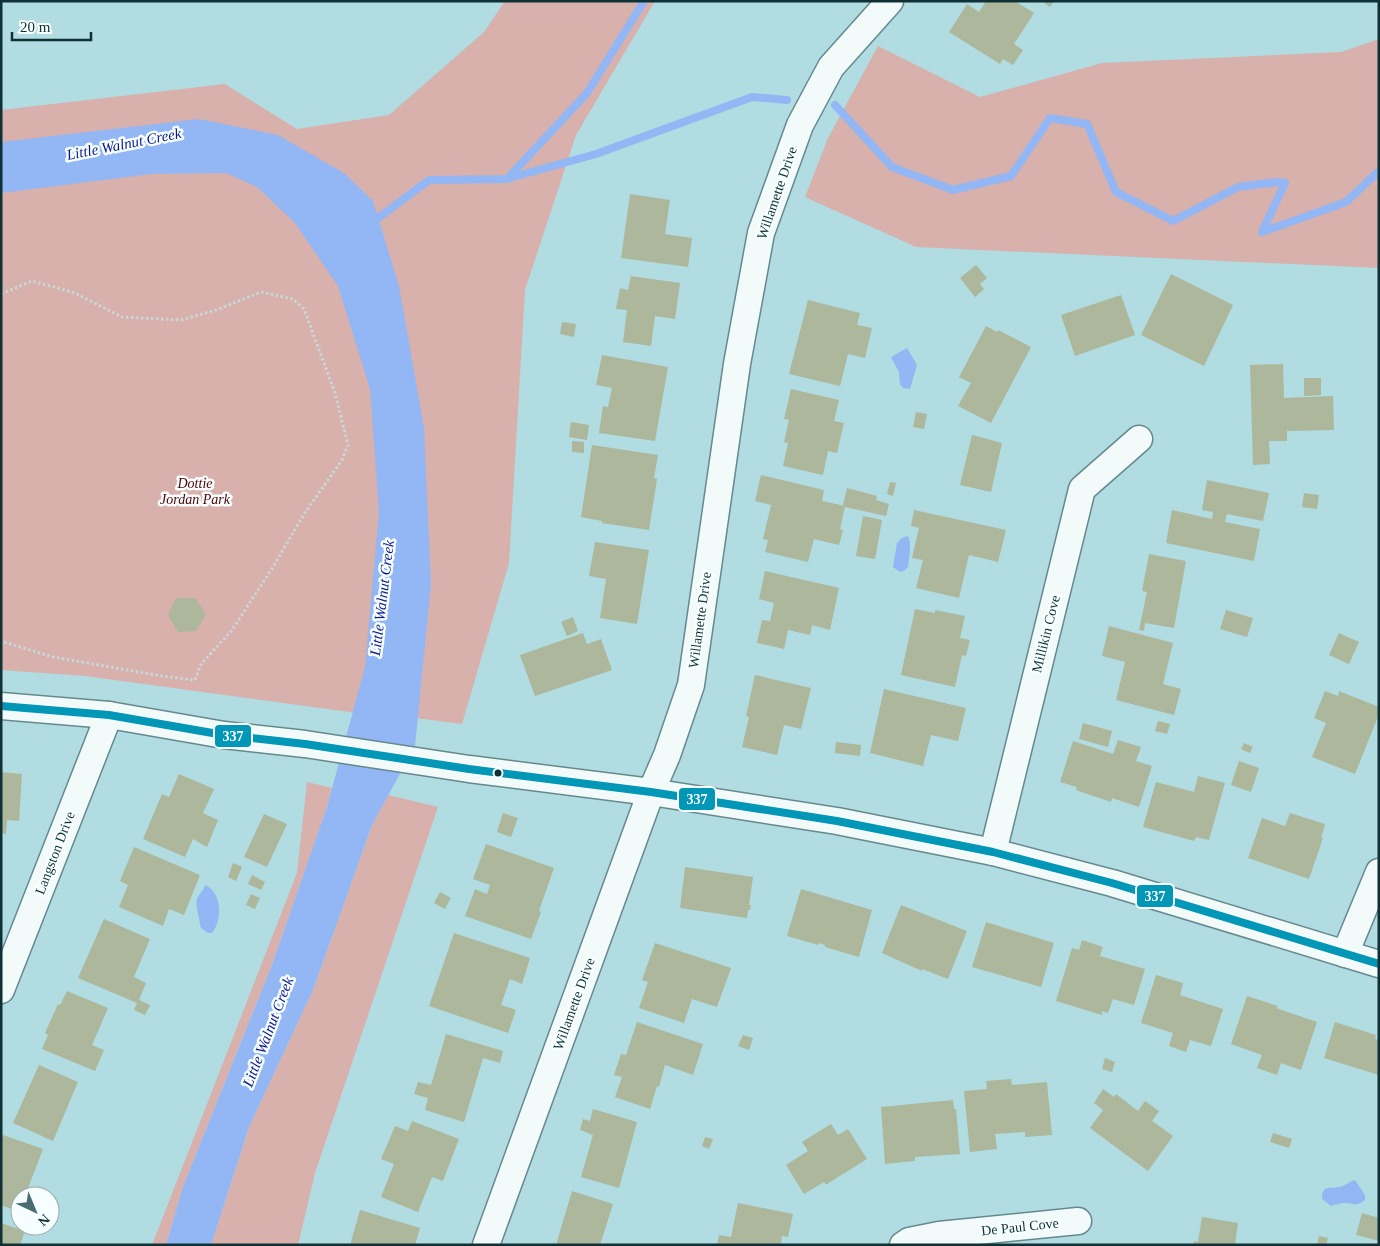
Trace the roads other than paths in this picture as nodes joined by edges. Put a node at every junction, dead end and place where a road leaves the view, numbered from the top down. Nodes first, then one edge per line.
1 (890, 1) edge
2 (1139, 439) dead end
3 (1, 706) edge
4 (109, 715) junction
5 (651, 792) junction
6 (993, 852) junction
7 (1379, 872) edge
8 (1345, 954) junction
9 (1379, 964) edge
10 (1, 990) edge
11 (1078, 1221) dead end
12 (486, 1245) edge
13 (903, 1245) edge

1 - 5 street, Willamette Drive
2 - 6 street, Millikin Cove
3 - 4 street
4 - 5 street
4 - 10 street, Langston Drive
5 - 6 street
5 - 12 street, Willamette Drive
6 - 8 street
7 - 8 street
8 - 9 street
11 - 13 street, De Paul Cove

